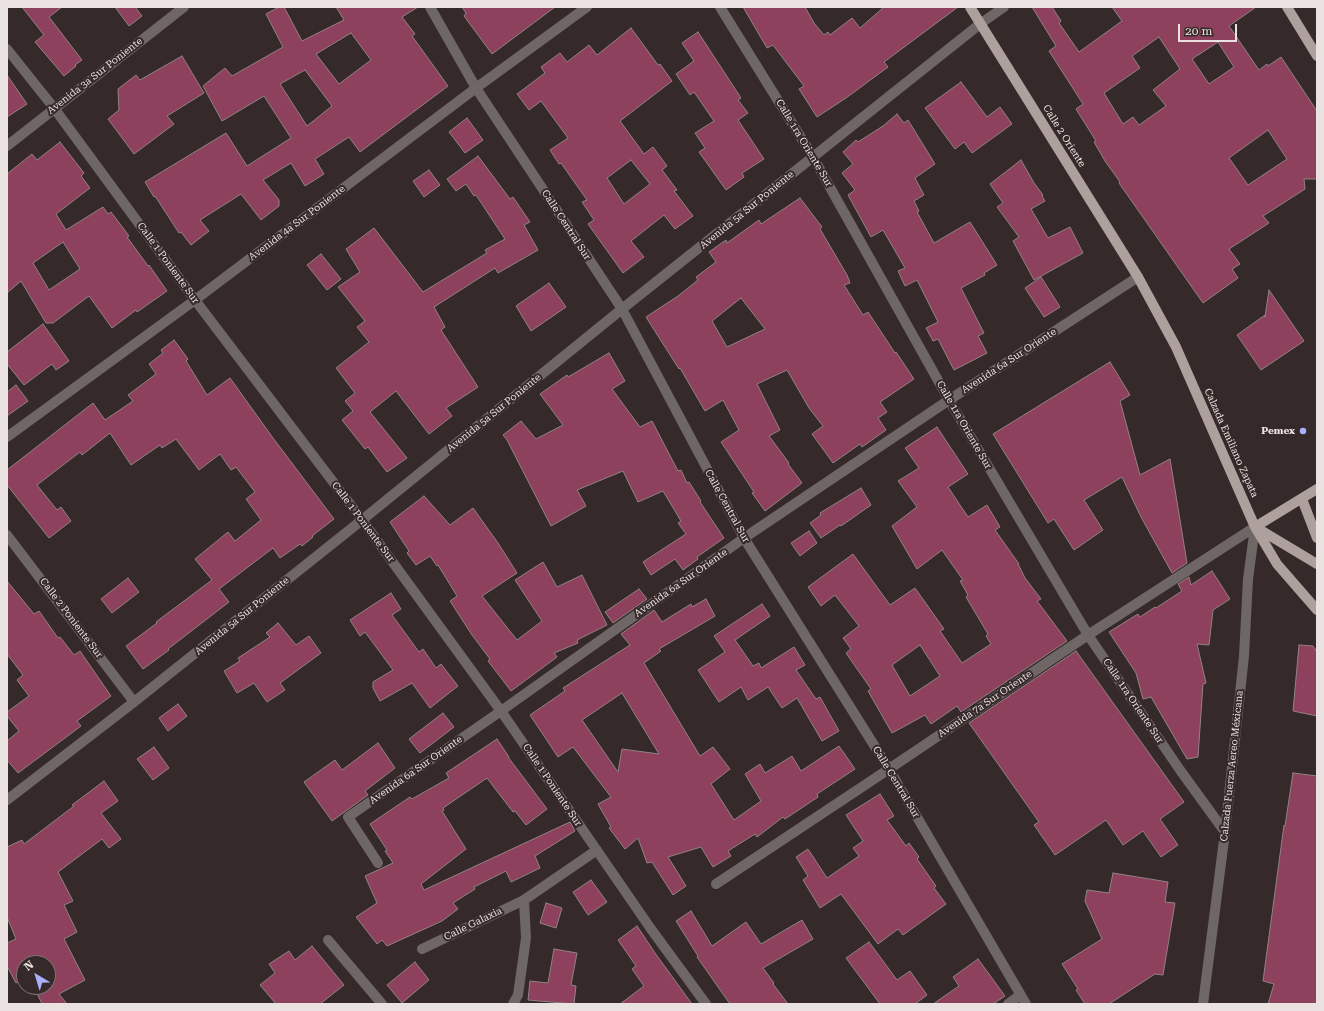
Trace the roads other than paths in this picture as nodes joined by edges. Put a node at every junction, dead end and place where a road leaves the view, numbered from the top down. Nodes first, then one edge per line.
1 (184, 7) edge
2 (430, 7) edge
3 (587, 7) edge
4 (720, 7) edge
5 (970, 7) edge
6 (1004, 7) edge
7 (1287, 7) edge
8 (980, 24) junction
9 (7, 49) edge
10 (1317, 56) edge
11 (476, 88) junction
12 (54, 108) junction
13 (7, 146) edge
14 (813, 157) junction
15 (1138, 277) junction
16 (195, 300) junction
17 (622, 310) junction
18 (949, 400) junction
19 (7, 437) edge
20 (1317, 489) edge
21 (1302, 499) junction
22 (362, 520) junction
23 (1255, 527) junction
24 (7, 535) edge
25 (744, 538) junction
26 (1317, 538) edge
27 (1317, 564) edge
28 (1317, 610) edge
29 (1088, 635) junction
30 (134, 702) junction
31 (501, 710) junction
32 (889, 769) junction
33 (7, 800) edge
34 (1225, 832) junction
35 (597, 850) junction
36 (378, 863) dead end
37 (716, 884) dead end
38 (524, 900) junction
39 (328, 940) dead end
40 (422, 949) dead end
41 (1023, 1000) edge
42 (382, 1004) edge
43 (513, 1004) edge
44 (706, 1004) edge
45 (1008, 1004) edge
46 (1203, 1004) edge

1 - 12 street, Avenida 3a Sur Poniente
2 - 11 street, Calle Central Sur
3 - 11 street, Avenida 4a Sur Poniente
4 - 14 street, Calle 1ra Oriente Sur
5 - 8 main road, Calle 2 Oriente
6 - 8 street, Avenida 5a Sur Poniente
7 - 10 main road
8 - 14 street, Avenida 5a Sur Poniente
8 - 15 main road, Calle 2 Oriente
9 - 12 street, Calle 1 Poniente Sur
11 - 16 street, Avenida 4a Sur Poniente
11 - 17 street, Calle Central Sur
12 - 13 street, Avenida 3a Sur Poniente
12 - 16 street, Calle 1 Poniente Sur
14 - 17 street, Avenida 5a Sur Poniente
14 - 18 street, Calle 1ra Oriente Sur
15 - 18 street, Avenida 6a Sur Oriente
15 - 23 main road, Calzada Emiliano Zapata
16 - 19 street, Avenida 4a Sur Poniente
16 - 22 street, Calle 1 Poniente Sur
17 - 22 street, Avenida 5a Sur Poniente
17 - 25 street, Calle Central Sur
18 - 25 street, Avenida 6a Sur Oriente
18 - 29 street, Calle 1ra Oriente Sur
20 - 21 main road
21 - 23 main road
21 - 26 main road
22 - 30 street, Avenida 5a Sur Poniente
22 - 31 street, Calle 1 Poniente Sur
23 - 27 main road
23 - 28 main road, Calzada Emiliano Zapata
23 - 29 street, Avenida 7a Sur Oriente
23 - 34 street, Calzada Fuerza Aereo Méxicana
24 - 30 street, Calle 2 Poniente Sur
25 - 31 street, Avenida 6a Sur Oriente
25 - 32 street, Calle Central Sur
29 - 32 street, Avenida 7a Sur Oriente
29 - 34 street, Calle 1ra Oriente Sur
30 - 33 street, Avenida 5a Sur Poniente
31 - 35 street, Calle 1 Poniente Sur
31 - 36 street, Avenida 6a Sur Oriente
32 - 37 street, Avenida 7a Sur Oriente
32 - 41 street, Calle Central Sur
34 - 46 street, Calzada Fuerza Aereo Méxicana
35 - 38 street, Calle Galaxia
35 - 44 street, Calle 1 Poniente Sur
38 - 40 street, Calle Galaxia
38 - 43 street
39 - 42 street
41 - 45 street

